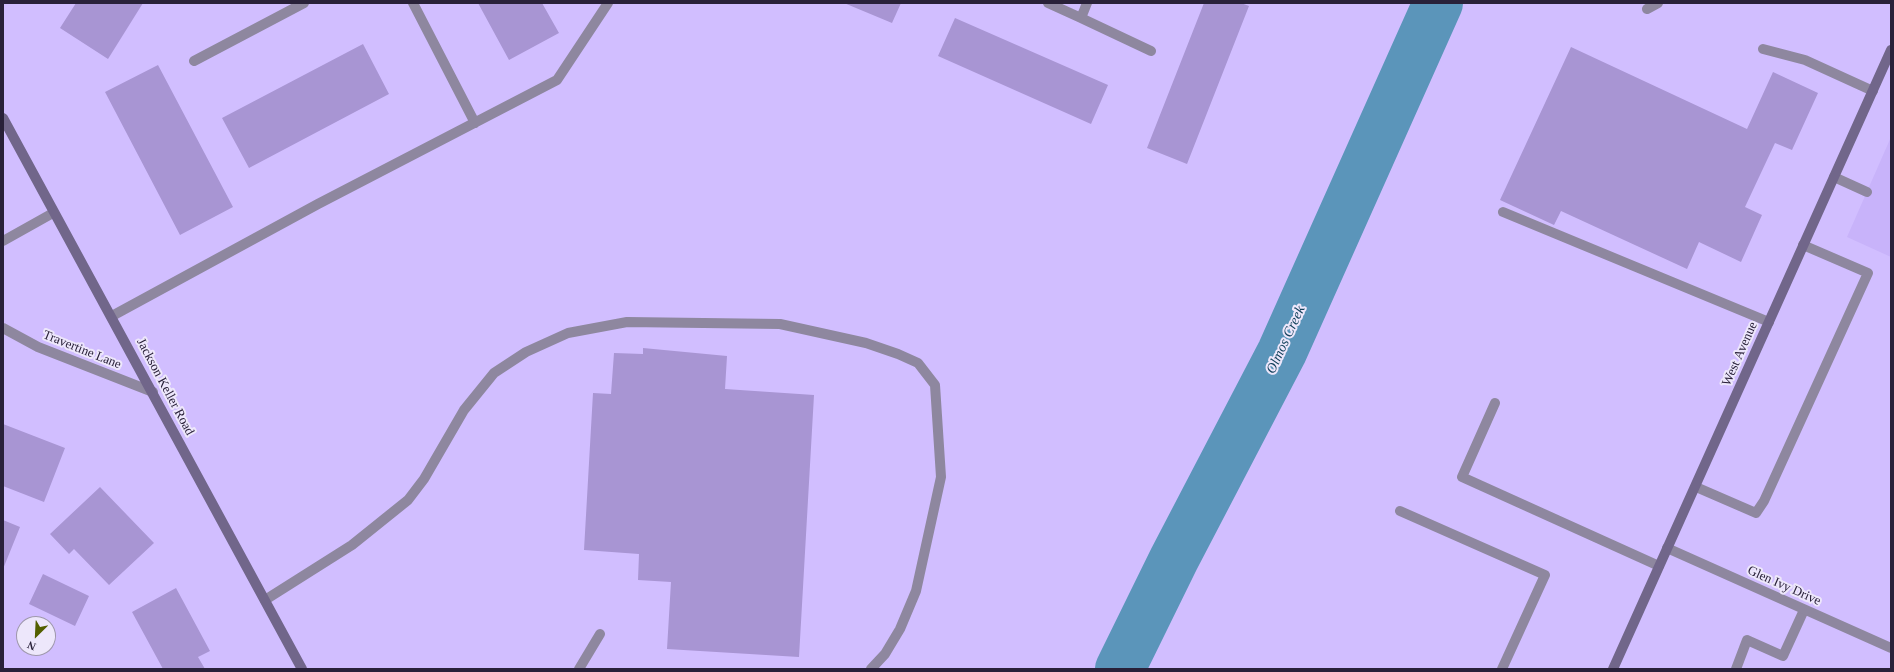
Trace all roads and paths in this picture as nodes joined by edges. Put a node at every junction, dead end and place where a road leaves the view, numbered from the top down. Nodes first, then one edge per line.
1 (304, 3) edge
2 (413, 3) edge
3 (608, 3) edge
4 (1048, 3) edge
5 (1087, 3) edge
6 (1658, 3) edge
7 (1647, 9) dead end
8 (1081, 18) junction
9 (1763, 49) dead end
10 (1891, 50) edge
11 (1151, 51) dead end
12 (194, 62) dead end
13 (1872, 91) junction
14 (3, 118) edge
15 (475, 123) junction
16 (1834, 177) junction
17 (1867, 192) dead end
18 (1503, 212) dead end
19 (53, 213) junction
20 (3, 241) edge
21 (1803, 245) junction
22 (112, 316) junction
23 (1769, 322) junction
24 (3, 328) edge
25 (153, 392) junction
26 (1495, 403) dead end
27 (1696, 487) junction
28 (1400, 511) dead end
29 (1667, 548) junction
30 (1659, 566) junction
31 (265, 600) junction
32 (1804, 610) junction
33 (600, 634) dead end
34 (1891, 648) edge
35 (302, 669) edge
36 (579, 669) edge
37 (871, 669) edge
38 (1502, 669) edge
39 (1613, 669) edge
40 (1736, 669) edge

1 - 12 street
2 - 15 street
3 - 15 street
4 - 8 street
5 - 8 street
6 - 7 street
8 - 11 street
9 - 13 street
10 - 13 main road, West Avenue
13 - 16 main road, West Avenue
14 - 19 main road, Jackson Keller Road
15 - 22 street
16 - 17 street
16 - 21 main road, West Avenue
18 - 23 street
19 - 20 street
19 - 22 main road, Jackson Keller Road
21 - 23 main road, West Avenue
21 - 27 street
22 - 25 main road, Jackson Keller Road
23 - 27 main road, West Avenue
24 - 25 street, Travertine Lane
25 - 31 main road, Jackson Keller Road
26 - 30 street
27 - 29 main road, West Avenue
28 - 38 street
29 - 30 main road, West Avenue
29 - 32 street, Glen Ivy Drive
30 - 39 main road, West Avenue
31 - 35 main road, Jackson Keller Road
31 - 37 street
32 - 34 street, Glen Ivy Drive
32 - 40 street
33 - 36 street

